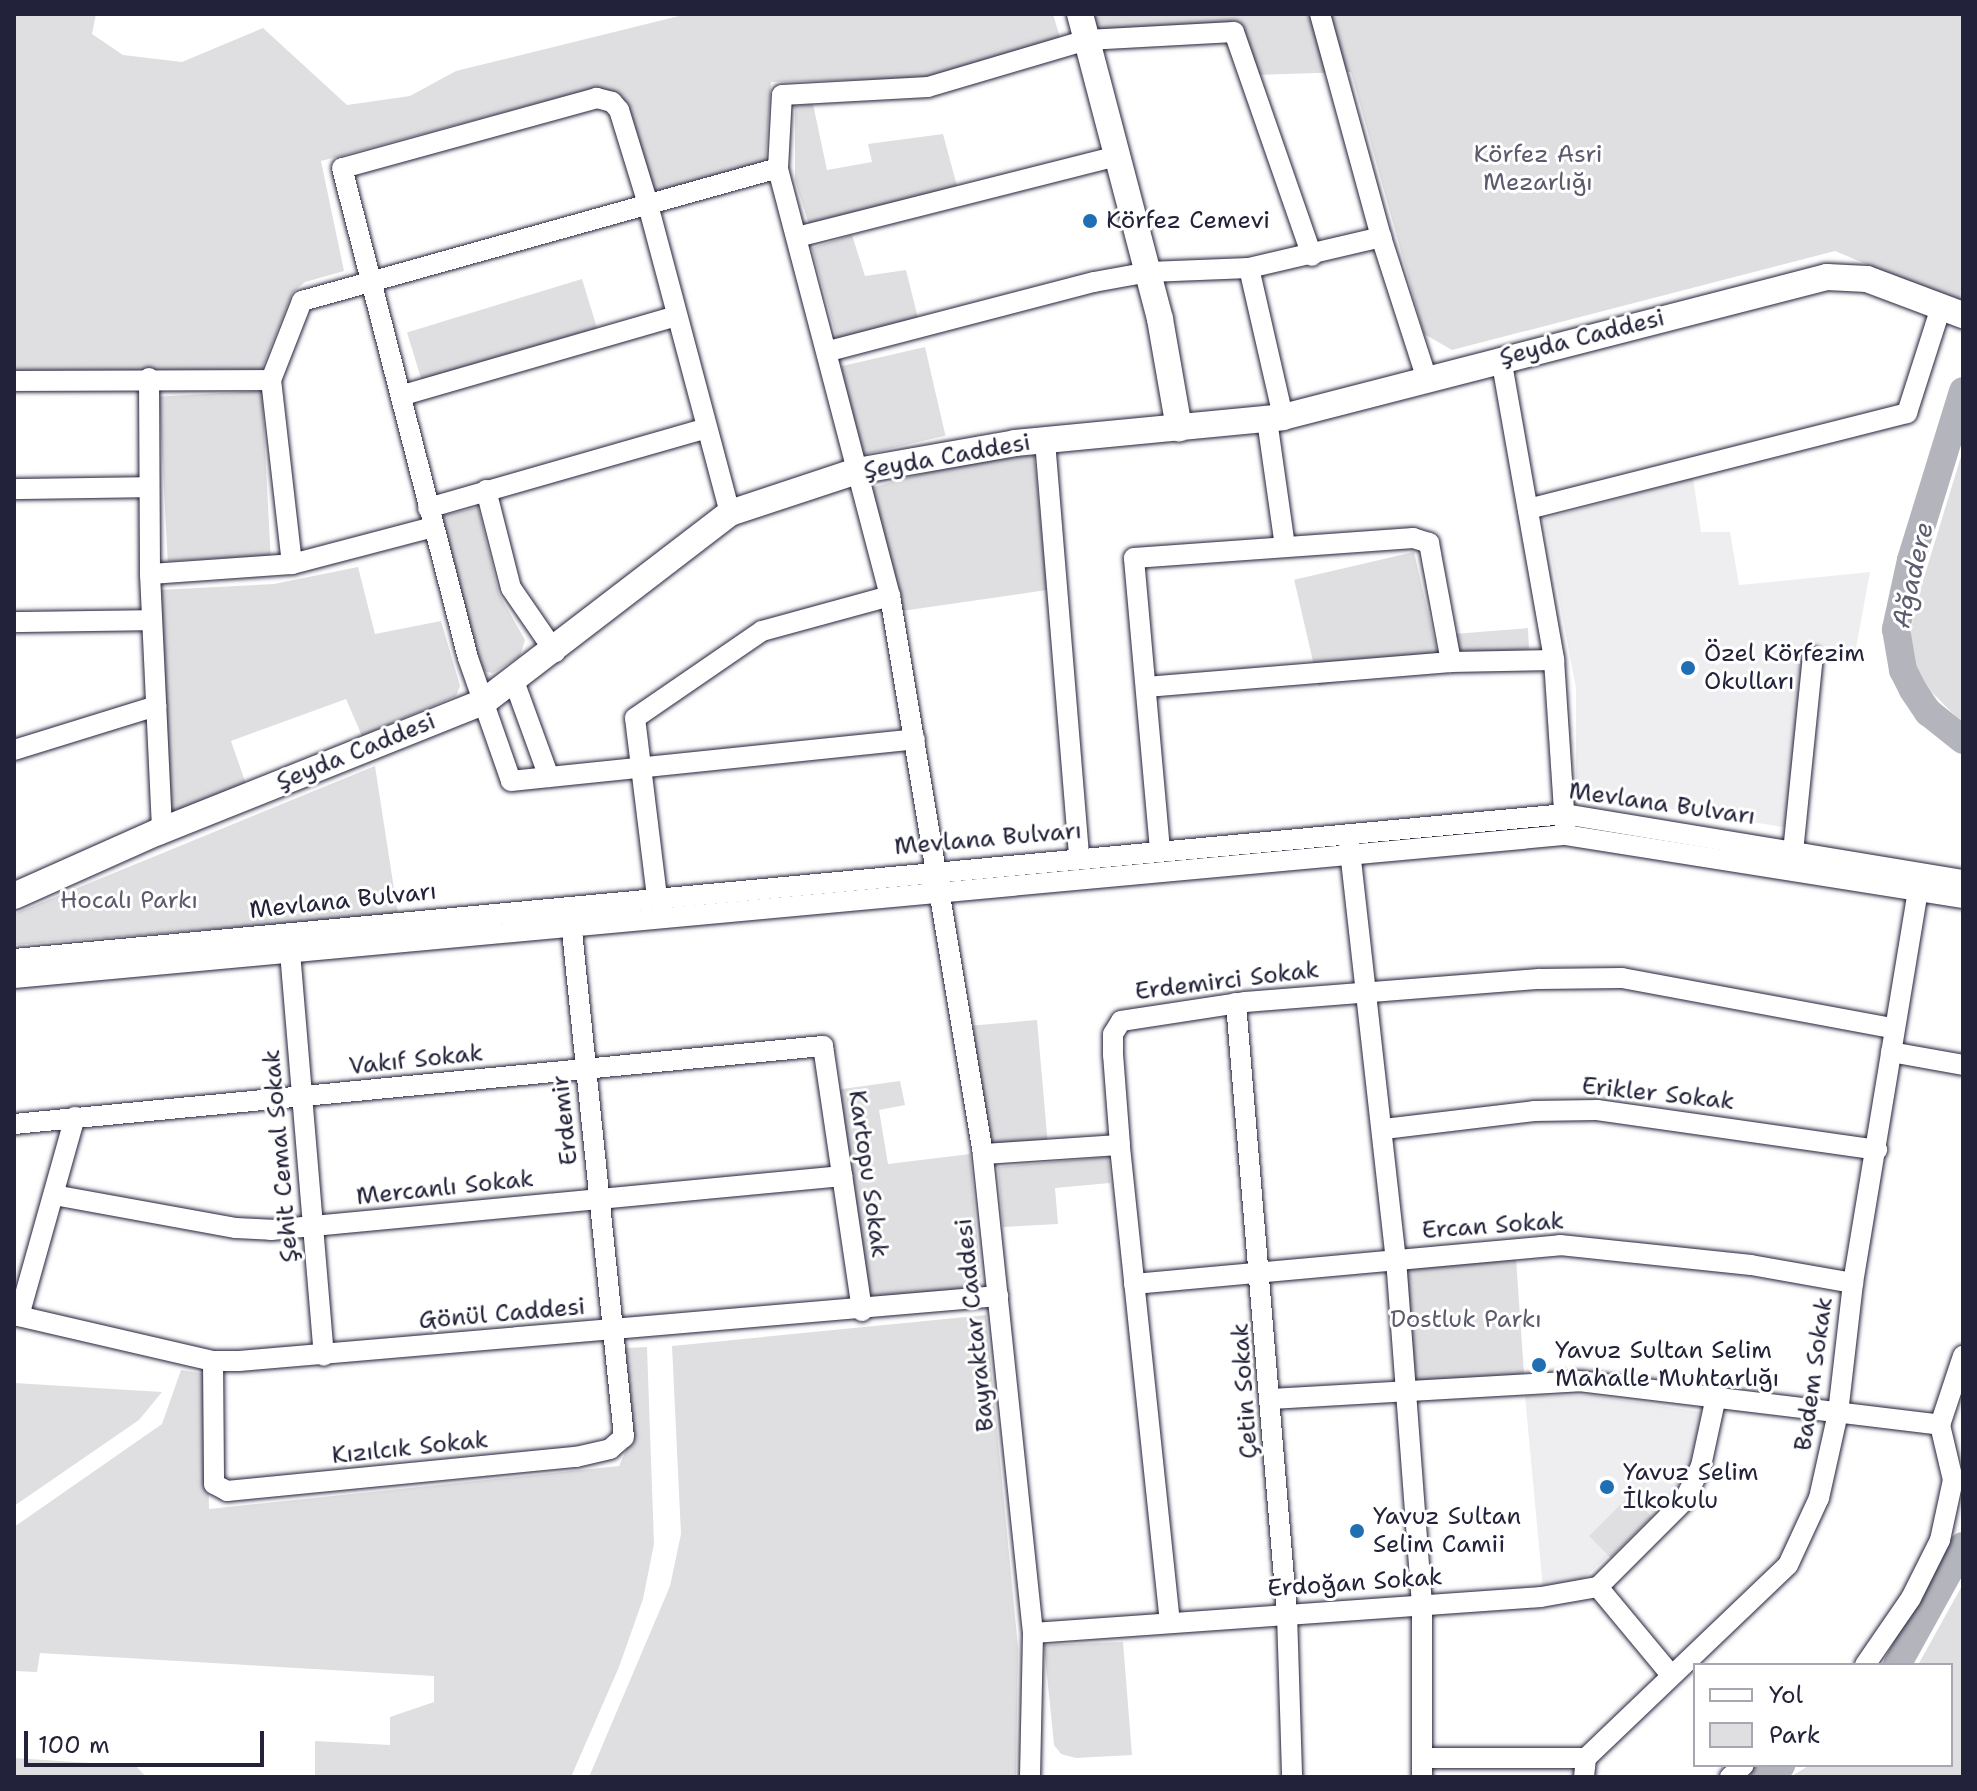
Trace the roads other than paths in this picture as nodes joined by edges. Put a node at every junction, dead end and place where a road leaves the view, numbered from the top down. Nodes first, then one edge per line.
1 (1080, 14) edge
2 (1320, 14) edge
3 (1087, 40) junction
4 (1118, 156) junction
5 (778, 168) junction
6 (648, 204) junction
7 (797, 237) junction
8 (1381, 237) junction
9 (1312, 256) junction
10 (1249, 268) junction
11 (1149, 272) junction
12 (372, 281) junction
13 (1952, 311) edge
14 (677, 316) junction
15 (829, 351) junction
16 (1501, 358) junction
17 (149, 378) junction
18 (1427, 379) junction
19 (271, 380) junction
20 (14, 381) edge
21 (403, 395) junction
22 (1275, 418) junction
23 (707, 428) junction
24 (1179, 428) junction
25 (1045, 441) junction
26 (857, 471) junction
27 (149, 487) junction
28 (14, 489) edge
29 (486, 490) junction
30 (1528, 509) junction
31 (730, 513) junction
32 (430, 517) junction
33 (1285, 547) junction
34 (292, 564) junction
35 (150, 574) junction
36 (890, 596) junction
37 (152, 620) junction
38 (14, 622) edge
39 (555, 652) junction
40 (1813, 657) dead end
41 (1554, 660) junction
42 (1451, 662) junction
43 (514, 681) junction
44 (1146, 687) junction
45 (485, 701) junction
46 (156, 706) junction
47 (915, 739) junction
48 (14, 750) edge
49 (640, 767) junction
50 (549, 777) junction
51 (1564, 814) junction
52 (162, 830) junction
53 (1565, 835) junction
54 (1349, 844) junction
55 (1160, 850) junction
56 (1079, 857) junction
57 (1792, 860) junction
58 (939, 880) junction
59 (1963, 880) edge
60 (1918, 891) junction
61 (14, 896) edge
62 (657, 897) junction
63 (1963, 898) edge
64 (569, 904) junction
65 (571, 925) junction
66 (290, 952) junction
67 (14, 959) edge
68 (14, 978) edge
69 (1367, 991) junction
70 (1236, 1003) junction
71 (1893, 1028) junction
72 (823, 1046) joint
73 (1891, 1052) junction
74 (1963, 1065) edge
75 (586, 1070) junction
76 (302, 1097) junction
77 (75, 1117) junction
78 (14, 1124) edge
79 (1384, 1129) junction
80 (1120, 1145) junction
81 (1877, 1150) junction
82 (983, 1154) junction
83 (842, 1176) junction
84 (54, 1195) junction
85 (599, 1198) junction
86 (312, 1227) junction
87 (1396, 1259) junction
88 (1262, 1270) junction
89 (1853, 1283) junction
90 (1134, 1284) junction
91 (998, 1296) junction
92 (862, 1311) junction
93 (16, 1315) edge
94 (613, 1331) junction
95 (324, 1356) junction
96 (1963, 1356) edge
97 (213, 1361) junction
98 (1405, 1388) junction
99 (1271, 1399) junction
100 (1715, 1401) junction
101 (1838, 1413) junction
102 (1940, 1425) junction
103 (1598, 1587) junction
104 (1422, 1603) junction
105 (1287, 1614) junction
106 (1170, 1623) junction
107 (1033, 1633) junction
108 (1866, 1663) edge
109 (1671, 1675) junction
110 (1422, 1767) edge
111 (1585, 1768) edge
112 (1030, 1777) edge
113 (1292, 1777) edge

1 - 3 main road
2 - 8 street
3 - 4 main road
3 - 5 street, Bayraktar Caddesi
3 - 9 street
4 - 7 street
4 - 11 main road
5 - 6 street
5 - 7 street, Bayraktar Caddesi
6 - 12 street
6 - 12 street
6 - 14 street
7 - 15 street, Bayraktar Caddesi
8 - 9 street
8 - 18 street
9 - 10 street
10 - 11 street
10 - 22 street
11 - 15 street
11 - 24 main road
12 - 19 street
12 - 21 street
13 - 16 main road, Şeyda Caddesi
13 - 30 street
14 - 21 street
14 - 23 street
15 - 26 street, Bayraktar Caddesi
16 - 18 main road, Şeyda Caddesi
16 - 30 street
17 - 19 street
17 - 20 street
17 - 27 street
18 - 22 main road, Şeyda Caddesi
19 - 34 street
21 - 32 street
22 - 24 main road, Şeyda Caddesi
22 - 33 street
23 - 29 street
23 - 31 street
24 - 25 main road, Şeyda Caddesi
25 - 26 main road, Şeyda Caddesi
25 - 56 street
26 - 31 main road, Şeyda Caddesi
26 - 36 street, Bayraktar Caddesi
27 - 28 street
27 - 35 street
29 - 32 street
29 - 39 street
30 - 41 street
31 - 39 main road, Şeyda Caddesi
32 - 34 street
32 - 45 street
33 - 42 street
33 - 44 street
34 - 35 street
35 - 37 street
36 - 47 street, Bayraktar Caddesi
36 - 49 street
37 - 38 street
37 - 46 street
39 - 43 main road, Şeyda Caddesi
40 - 57 street
41 - 42 street
41 - 51 street
42 - 44 street
43 - 45 main road, Şeyda Caddesi
43 - 50 street
44 - 55 street
45 - 50 street
45 - 52 main road, Şeyda Caddesi
46 - 48 street
46 - 52 street
47 - 49 street
47 - 58 street, Bayraktar Caddesi
49 - 50 street
49 - 62 street
51 - 53 street
51 - 54 street, Mevlana Bulvarı
51 - 57 street, Mevlana Bulvarı
52 - 61 main road, Şeyda Caddesi
53 - 54 street, Mevlana Bulvarı
53 - 57 street, Mevlana Bulvarı
54 - 55 street, Mevlana Bulvarı
54 - 58 street, Mevlana Bulvarı
54 - 69 street
55 - 56 street, Mevlana Bulvarı
56 - 58 street, Mevlana Bulvarı
57 - 59 street, Mevlana Bulvarı
57 - 60 street, Mevlana Bulvarı
58 - 62 street, Mevlana Bulvarı
58 - 65 street, Mevlana Bulvarı
58 - 82 street, Bayraktar Caddesi
60 - 63 street, Mevlana Bulvarı
60 - 71 street, Badem Sokak
62 - 64 street, Mevlana Bulvarı
64 - 65 street, Erdemir
64 - 67 street, Mevlana Bulvarı
65 - 66 street, Mevlana Bulvarı
65 - 75 street, Erdemir
66 - 68 street, Mevlana Bulvarı
66 - 76 street, Şehit Cemal Sokak
69 - 70 street, Erdemirci Sokak
69 - 71 street, Erdemirci Sokak
69 - 79 street
70 - 80 street, Erdemirci Sokak
70 - 88 street, Çetin Sokak
71 - 73 street, Badem Sokak
72 - 75 street, Vakıf Sokak
72 - 83 street, Kartopu Sokak
73 - 74 street
73 - 81 street, Badem Sokak
75 - 76 street, Vakıf Sokak
75 - 85 street, Erdemir
76 - 77 street, Vakıf Sokak
76 - 86 street, Şehit Cemal Sokak
77 - 78 street, Vakıf Sokak
77 - 84 street
79 - 81 street, Erikler Sokak
79 - 87 street
80 - 82 street
80 - 90 street, Erdemirci Sokak
81 - 89 street, Badem Sokak
82 - 91 street, Bayraktar Caddesi
83 - 85 street, Mercanlı Sokak
83 - 92 street, Kartopu Sokak
84 - 86 street, Mercanlı Sokak
84 - 93 street
85 - 86 street, Mercanlı Sokak
85 - 94 street, Erdemir
86 - 95 street, Şehit Cemal Sokak
87 - 88 street, Ercan Sokak
87 - 89 street, Ercan Sokak
87 - 98 street
88 - 90 street, Ercan Sokak
88 - 99 street, Çetin Sokak
89 - 101 street, Badem Sokak
90 - 106 street, Erdemirci Sokak
91 - 92 street, Gönül Caddesi
91 - 107 street, Bayraktar Caddesi
92 - 94 street, Gönül Caddesi
93 - 97 street, Gönül Caddesi
94 - 95 street, Gönül Caddesi
94 - 97 street, Kızılcık Sokak
95 - 97 street, Gönül Caddesi
96 - 102 street
98 - 99 street
98 - 100 street
98 - 104 street
99 - 105 street, Çetin Sokak
100 - 101 street
100 - 103 street
101 - 102 street
101 - 109 street, Badem Sokak
102 - 108 street
103 - 104 street, Erdoğan Sokak
103 - 109 street
104 - 105 street, Erdoğan Sokak
104 - 110 street
105 - 106 street, Erdoğan Sokak
105 - 113 street, Çetin Sokak
106 - 107 street, Erdoğan Sokak
107 - 112 street, Bayraktar Caddesi
109 - 111 street, Badem Sokak
110 - 111 street

